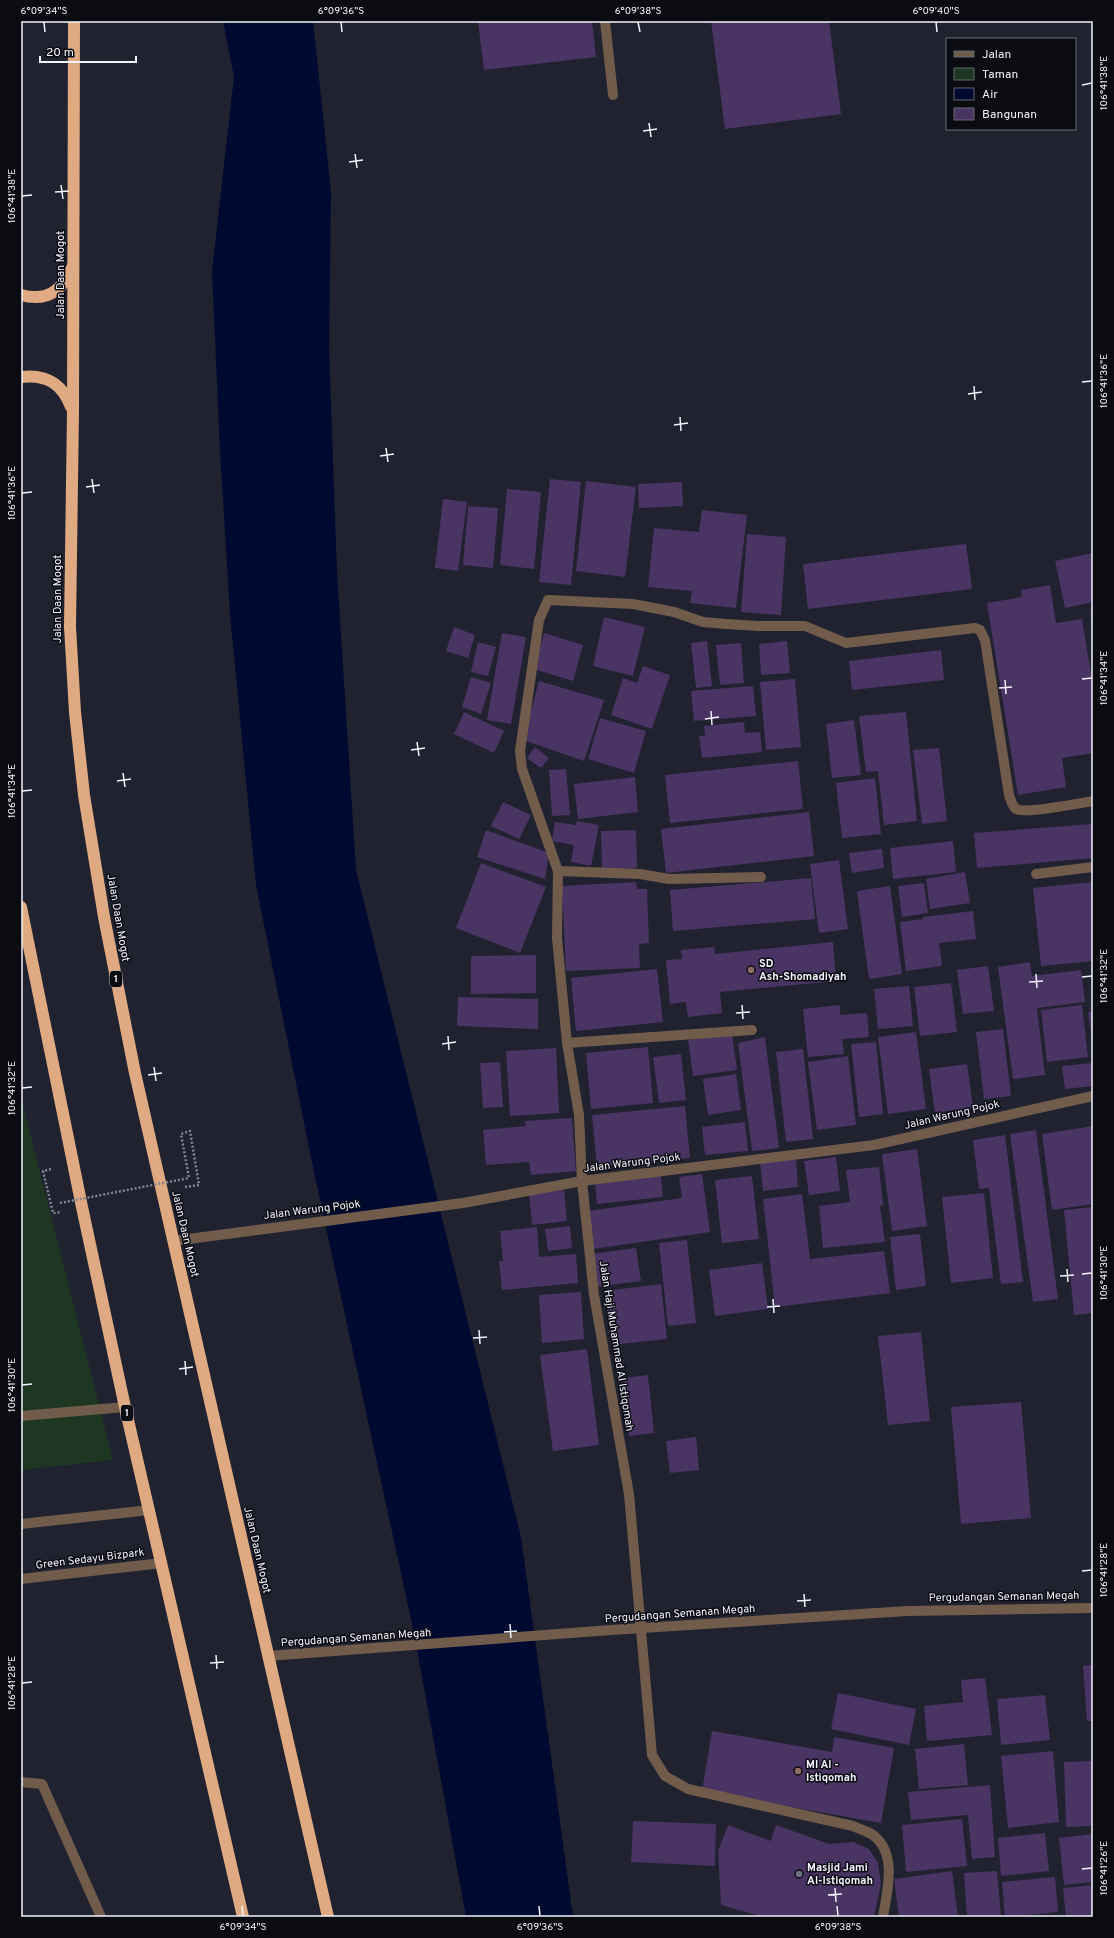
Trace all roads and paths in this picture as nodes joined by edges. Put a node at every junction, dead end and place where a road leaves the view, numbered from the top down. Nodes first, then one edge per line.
1 (74, 21) edge
2 (606, 21) edge
3 (613, 95) dead end
4 (74, 265) junction
5 (21, 295) edge
6 (21, 377) edge
7 (73, 411) junction
8 (1093, 801) edge
9 (1093, 867) edge
10 (558, 871) junction
11 (1036, 874) dead end
12 (761, 877) dead end
13 (21, 907) edge
14 (752, 1030) dead end
15 (567, 1043) junction
16 (1093, 1096) edge
17 (54, 1176) dead end
18 (582, 1181) junction
19 (199, 1184) dead end
20 (59, 1196) dead end
21 (53, 1213) dead end
22 (173, 1241) junction
23 (125, 1407) junction
24 (21, 1416) edge
25 (150, 1510) junction
26 (21, 1524) edge
27 (162, 1563) junction
28 (21, 1578) edge
29 (1093, 1608) edge
30 (640, 1629) junction
31 (268, 1656) junction
32 (21, 1782) edge
33 (101, 1917) edge
34 (243, 1917) edge
35 (328, 1917) edge
36 (883, 1917) edge

1 - 4 highway, Jalan Daan Mogot / 1
2 - 3 street
4 - 5 highway
4 - 7 highway, Jalan Daan Mogot / 1
6 - 7 highway
7 - 22 highway, Jalan Daan Mogot / 1
8 - 10 street, Jalan Haji Muhammad Al Istiqomah
9 - 11 street
10 - 12 street
10 - 15 street, Jalan Haji Muhammad Al Istiqomah
13 - 23 highway, 1
14 - 15 street
15 - 18 street, Jalan Haji Muhammad Al Istiqomah
16 - 18 street, Jalan Warung Pojok
17 - 21 path
18 - 22 street, Jalan Warung Pojok
18 - 30 street, Jalan Haji Muhammad Al Istiqomah
19 - 20 path, bridge
22 - 31 highway, Jalan Daan Mogot / 1
23 - 24 street
23 - 25 highway, 1
25 - 26 street
25 - 27 highway, 1
27 - 28 street, Green Sedayu Bizpark
27 - 34 highway, 1
29 - 30 street, Pergudangan Semanan Megah
30 - 31 street, Pergudangan Semanan Megah
30 - 36 street, Jalan Haji Muhammad Al Istiqomah
31 - 35 highway, Jalan Daan Mogot / 1
32 - 33 street

